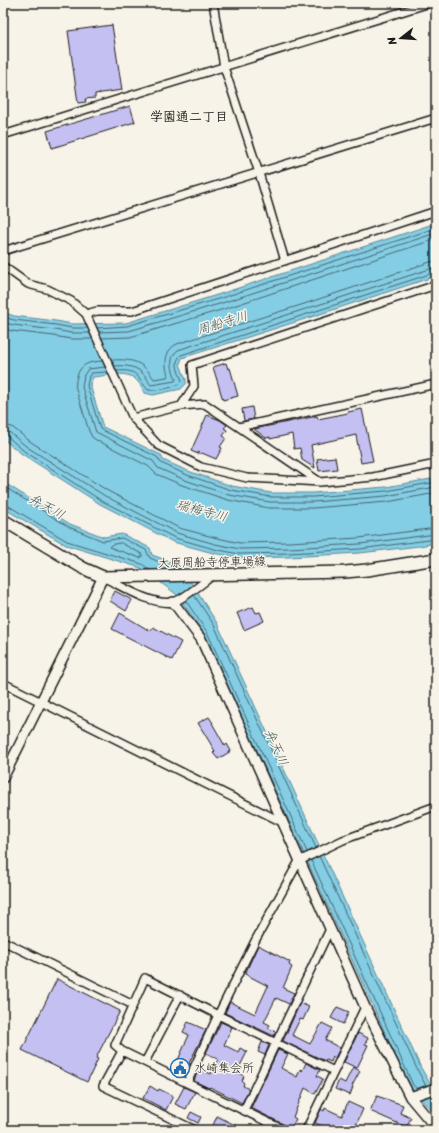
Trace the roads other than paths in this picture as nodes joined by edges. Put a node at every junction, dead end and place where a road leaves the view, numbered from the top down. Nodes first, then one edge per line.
1 (213, 3) edge
2 (430, 3) edge
3 (224, 67) junction
4 (436, 118) edge
5 (3, 135) edge
6 (259, 173) junction
7 (436, 211) edge
8 (3, 251) edge
9 (285, 261) junction
10 (3, 266) edge
11 (436, 285) edge
12 (86, 314) junction
13 (436, 384) edge
14 (181, 406) junction
15 (133, 418) junction
16 (238, 427) junction
17 (436, 464) edge
18 (320, 482) junction
19 (3, 520) edge
20 (436, 559) edge
21 (212, 576) junction
22 (103, 577) junction
23 (173, 602) junction
24 (3, 683) edge
25 (42, 702) junction
26 (3, 778) edge
27 (436, 806) edge
28 (282, 822) junction
29 (299, 861) junction
30 (330, 929) junction
31 (3, 942) edge
32 (180, 995) junction
33 (133, 1005) junction
34 (365, 1007) junction
35 (218, 1015) junction
36 (276, 1043) junction
37 (122, 1051) junction
38 (145, 1062) junction
39 (334, 1071) junction
40 (187, 1083) junction
41 (436, 1088) edge
42 (410, 1097) junction
43 (244, 1110) junction
44 (436, 1128) edge
45 (195, 1130) edge
46 (284, 1130) edge
47 (306, 1130) edge

1 - 3 street
2 - 3 street
3 - 5 street
3 - 6 street
4 - 6 street
6 - 8 street
6 - 9 street
7 - 9 street
9 - 12 street
10 - 12 street
11 - 14 street
12 - 15 street
13 - 16 street
14 - 15 street
14 - 16 street
15 - 18 street
16 - 18 street
17 - 18 street
19 - 22 main road, 大原周船寺停車場線
20 - 21 main road, 大原周船寺停車場線
21 - 22 main road, 大原周船寺停車場線
21 - 23 street
22 - 23 street
22 - 25 street
23 - 28 street
24 - 25 street
25 - 26 street
25 - 28 street
27 - 29 street
28 - 29 street
29 - 30 street
29 - 35 street
30 - 34 street
30 - 36 street
31 - 33 street
32 - 33 street
32 - 35 street
32 - 38 street
33 - 37 street
34 - 39 street
34 - 42 street
35 - 36 street
35 - 40 street
36 - 39 street
36 - 43 street
37 - 38 street
37 - 45 street
38 - 40 street
39 - 47 street
40 - 43 street
41 - 42 street
42 - 44 street
43 - 46 street

